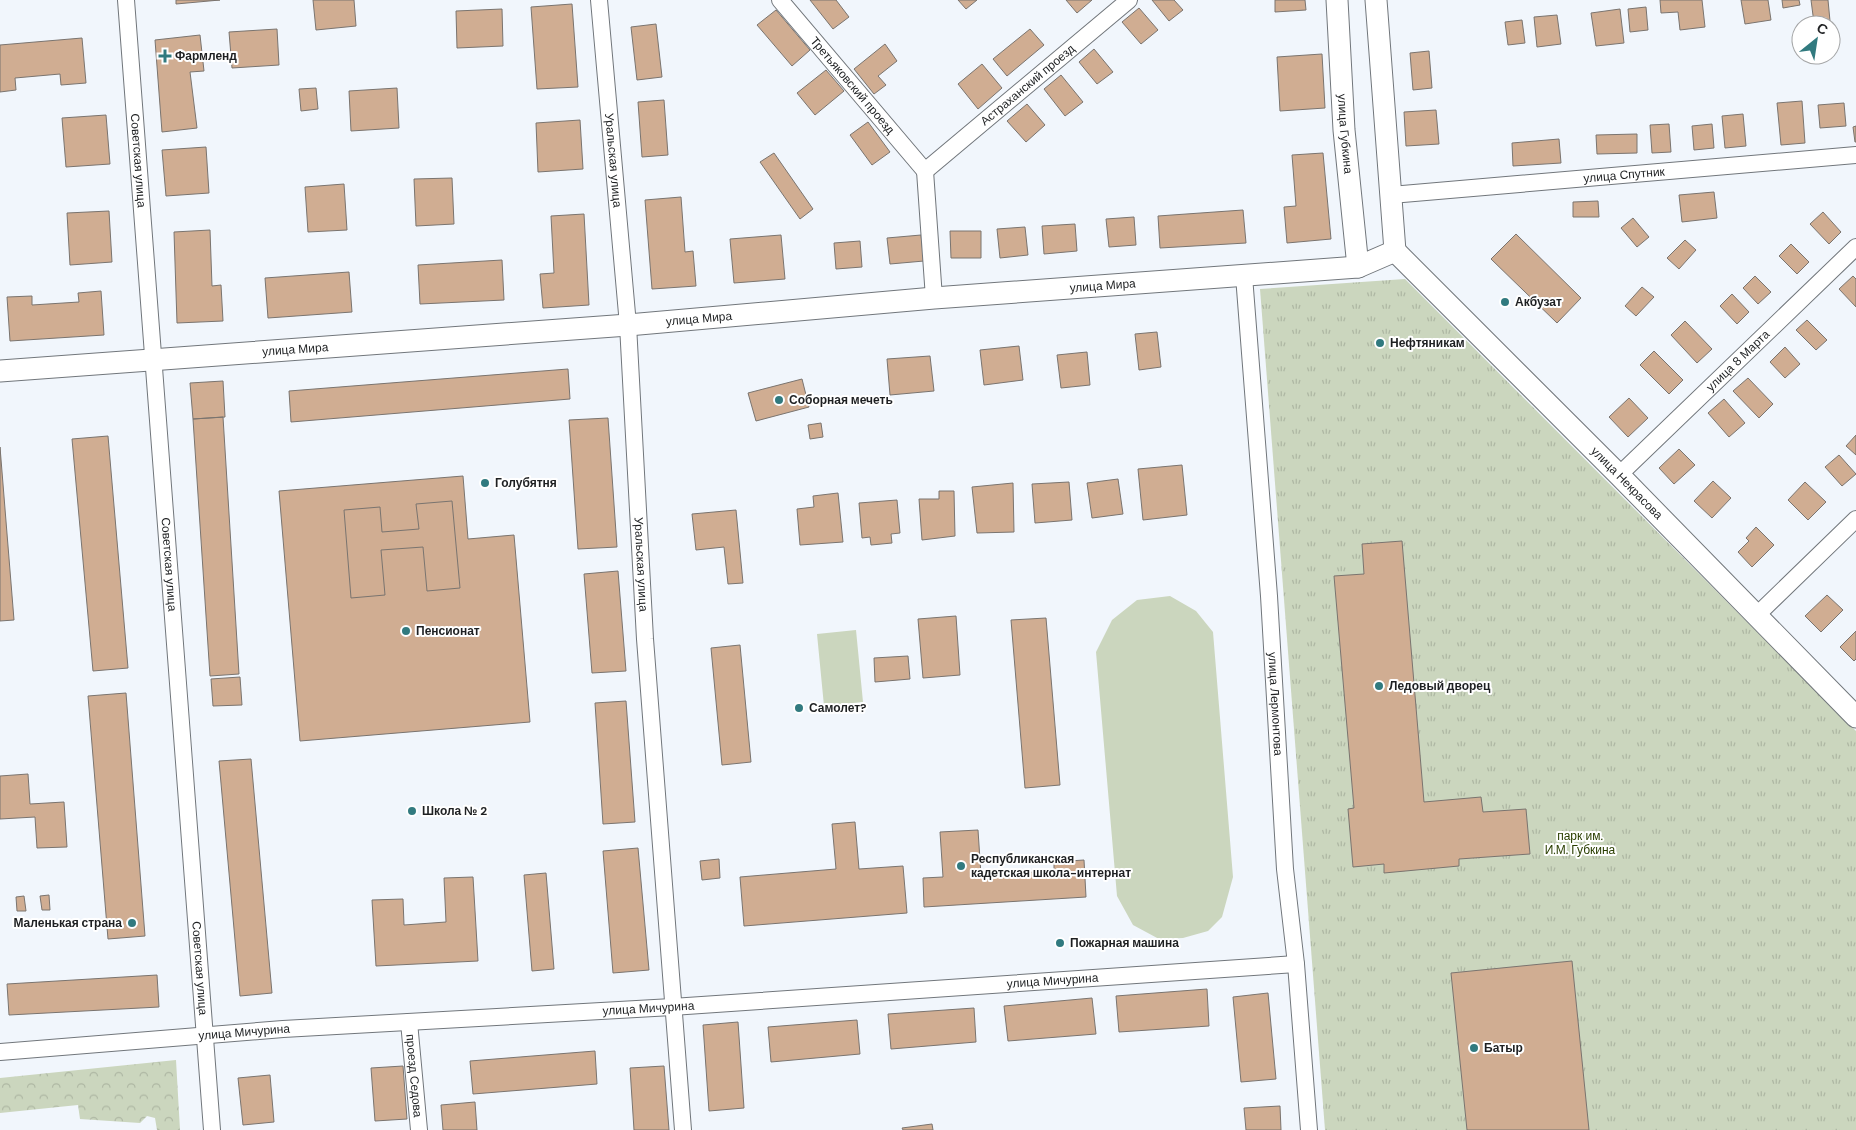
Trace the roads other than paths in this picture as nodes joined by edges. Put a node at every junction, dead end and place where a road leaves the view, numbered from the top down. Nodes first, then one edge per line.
1 (126, 0) edge
2 (599, 0) edge
3 (780, 0) edge
4 (1129, 0) edge
5 (1337, 0) edge
6 (1376, 0) edge
7 (1856, 155) edge
8 (925, 171) junction
9 (1391, 195) junction
10 (1856, 247) edge
11 (1395, 251) junction
12 (1358, 267) junction
13 (1244, 276) junction
14 (934, 298) junction
15 (628, 325) junction
16 (154, 360) junction
17 (0, 372) edge
18 (1620, 475) junction
19 (1856, 519) edge
20 (1756, 616) junction
21 (1856, 717) edge
22 (1296, 964) junction
23 (672, 1007) junction
24 (409, 1022) junction
25 (204, 1036) junction
26 (0, 1052) edge
27 (212, 1130) edge
28 (418, 1130) edge
29 (683, 1130) edge
30 (1309, 1130) edge

1 - 16 street, Советская улица
2 - 15 street, Уральская улица
3 - 8 street, Третьяковский проезд
4 - 8 street, Астраханский проезд
5 - 12 street, улица Губкина
6 - 9 street
7 - 9 street, улица Спутник
8 - 14 street
9 - 11 street
10 - 18 street, улица 8 Марта
11 - 12 street, улица Мира
11 - 18 street, улица Некрасова
12 - 13 street, улица Мира
13 - 14 street, улица Мира
13 - 22 street, улица Лермонтова
14 - 15 street, улица Мира
15 - 16 street, улица Мира
15 - 23 street, Уральская улица
16 - 17 street, улица Мира
16 - 25 street, Советская улица
18 - 20 street, улица Некрасова
19 - 20 street
20 - 21 street, улица Некрасова
22 - 23 street, улица Мичурина
22 - 30 street, улица Лермонтова
23 - 24 street, улица Мичурина
23 - 29 street, Уральская улица
24 - 25 street, улица Мичурина
24 - 28 street, проезд Седова
25 - 26 street, улица Мичурина
25 - 27 street, Советская улица

